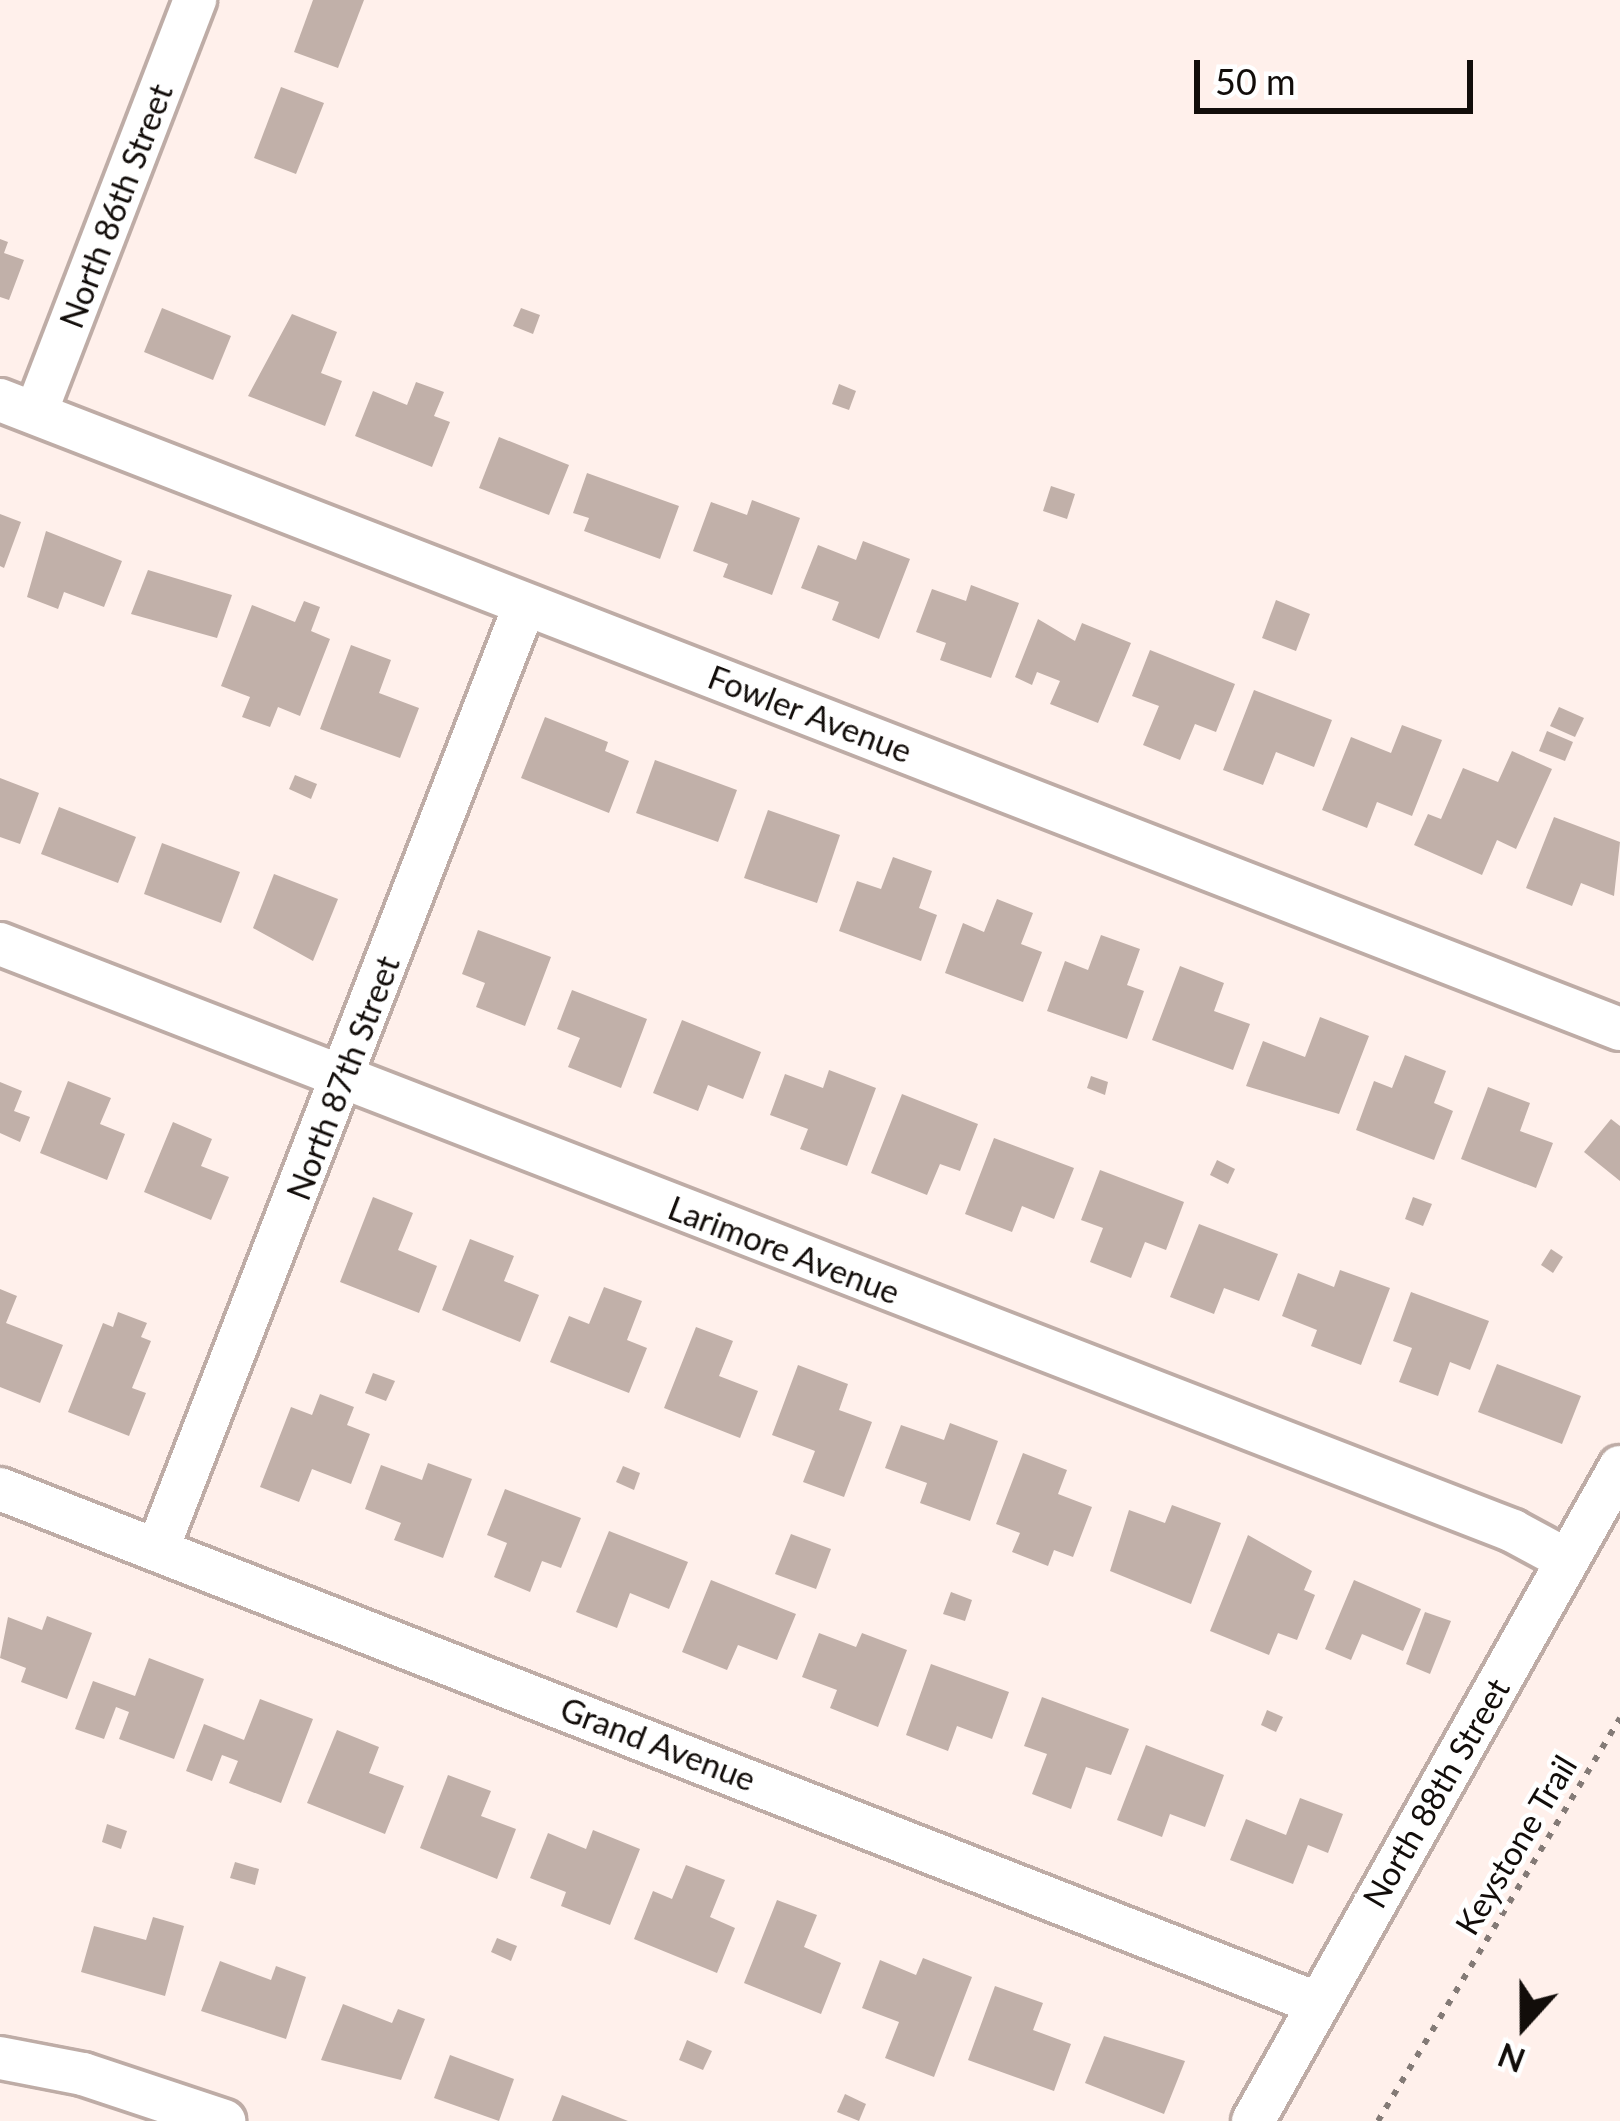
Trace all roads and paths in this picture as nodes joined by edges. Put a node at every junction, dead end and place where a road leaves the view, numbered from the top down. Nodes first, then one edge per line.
1 (195, 0) edge
2 (18, 406) edge
3 (524, 607) junction
4 (0, 944) edge
5 (1620, 1029) edge
6 (343, 1077) junction
7 (1620, 1467) edge
8 (0, 1489) edge
9 (158, 1548) junction
10 (1565, 1559) junction
11 (1620, 1718) edge
12 (1316, 2003) junction
13 (0, 2057) edge
14 (224, 2121) edge
15 (1252, 2121) edge
16 (1378, 2121) edge

1 - 2 street, North 86th Street
2 - 3 street, Fowler Avenue
3 - 5 street, Fowler Avenue
3 - 6 street, North 87th Street
4 - 6 street, Larimore Avenue
6 - 9 street, North 87th Street
6 - 10 street, Larimore Avenue
7 - 10 street, North 88th Street
8 - 9 street, Grand Avenue
9 - 12 street, Grand Avenue
10 - 12 street, North 88th Street
11 - 16 path, Keystone Trail
12 - 15 street, North 88th Street
13 - 14 street

